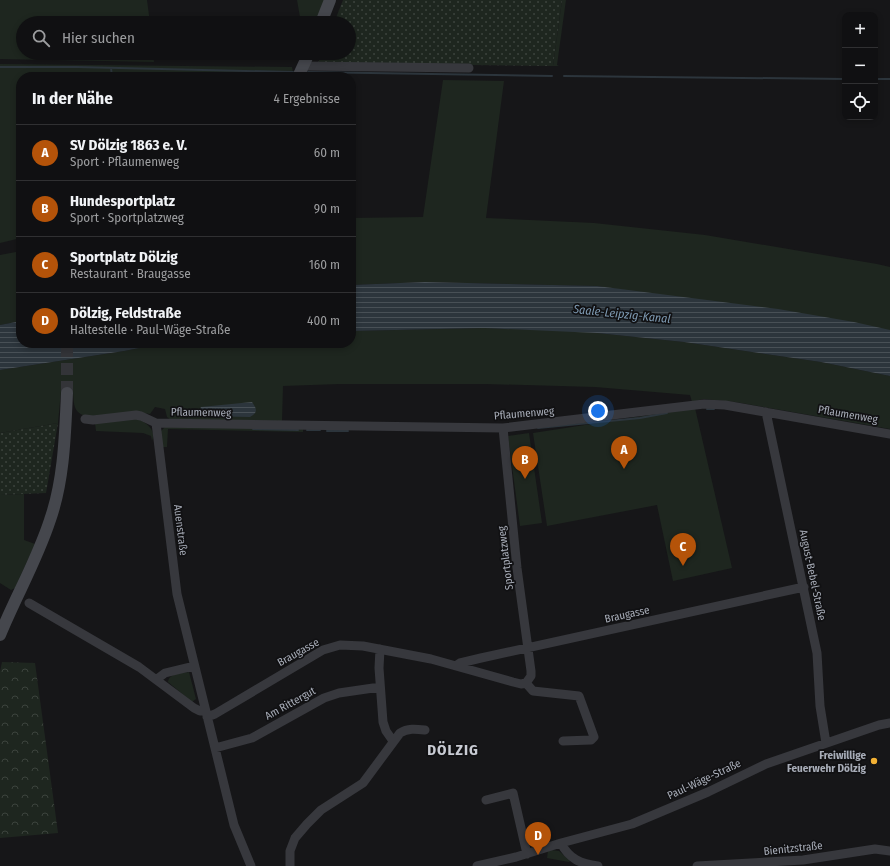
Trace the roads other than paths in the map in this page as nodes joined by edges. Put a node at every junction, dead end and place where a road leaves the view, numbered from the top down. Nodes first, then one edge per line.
1 (330, 0) edge
2 (324, 16) edge
3 (306, 60) edge
4 (303, 66) junction
5 (469, 68) dead end
6 (300, 72) edge
7 (67, 393) tunnel mouth
8 (766, 412) junction
9 (85, 418) dead end
10 (156, 423) junction
11 (503, 428) junction
12 (890, 434) edge
13 (804, 587) junction
14 (29, 603) dead end
15 (0, 635) edge
16 (528, 648) junction
17 (380, 649) junction
18 (457, 665) junction
19 (194, 666) junction
20 (157, 679) junction
21 (526, 683) junction
22 (380, 687) junction
23 (206, 714) junction
24 (890, 722) edge
25 (426, 730) dead end
26 (393, 741) junction
27 (563, 741) dead end
28 (826, 744) junction
29 (215, 748) junction
30 (486, 800) dead end
31 (561, 843) junction
32 (890, 851) edge
33 (527, 854) junction
34 (251, 866) edge
35 (290, 866) edge
36 (477, 866) edge
37 (598, 866) edge
38 (697, 866) edge

1 - 2 street
3 - 4 street
4 - 5 street
4 - 6 street
7 - 15 street
8 - 11 street, Pflaumenweg
8 - 12 street, Pflaumenweg
8 - 13 street, August-Bebel-Straße
9 - 10 street
10 - 11 street, Pflaumenweg
10 - 19 street, Auenstraße
11 - 16 street, Sportplatzweg
13 - 16 street, Braugasse
13 - 28 street, August-Bebel-Straße
14 - 20 street
16 - 18 street, Braugasse
16 - 21 street, Sportplatzweg
17 - 18 street, Braugasse
17 - 22 street
17 - 23 street, Braugasse
18 - 21 street, Braugasse
19 - 20 street
19 - 23 street, Auenstraße
20 - 23 street
21 - 27 street
22 - 26 street
22 - 29 street, Am Rittergut
23 - 29 street, Auenstraße
24 - 28 street, Paul-Wäge-Straße
25 - 26 street
26 - 35 street
28 - 31 street, Paul-Wäge-Straße
29 - 34 street, Auenstraße
30 - 33 street
31 - 33 street, Paul-Wäge-Straße
31 - 37 street
32 - 38 street, Bienitzstraße
33 - 36 street, Paul-Wäge-Straße

